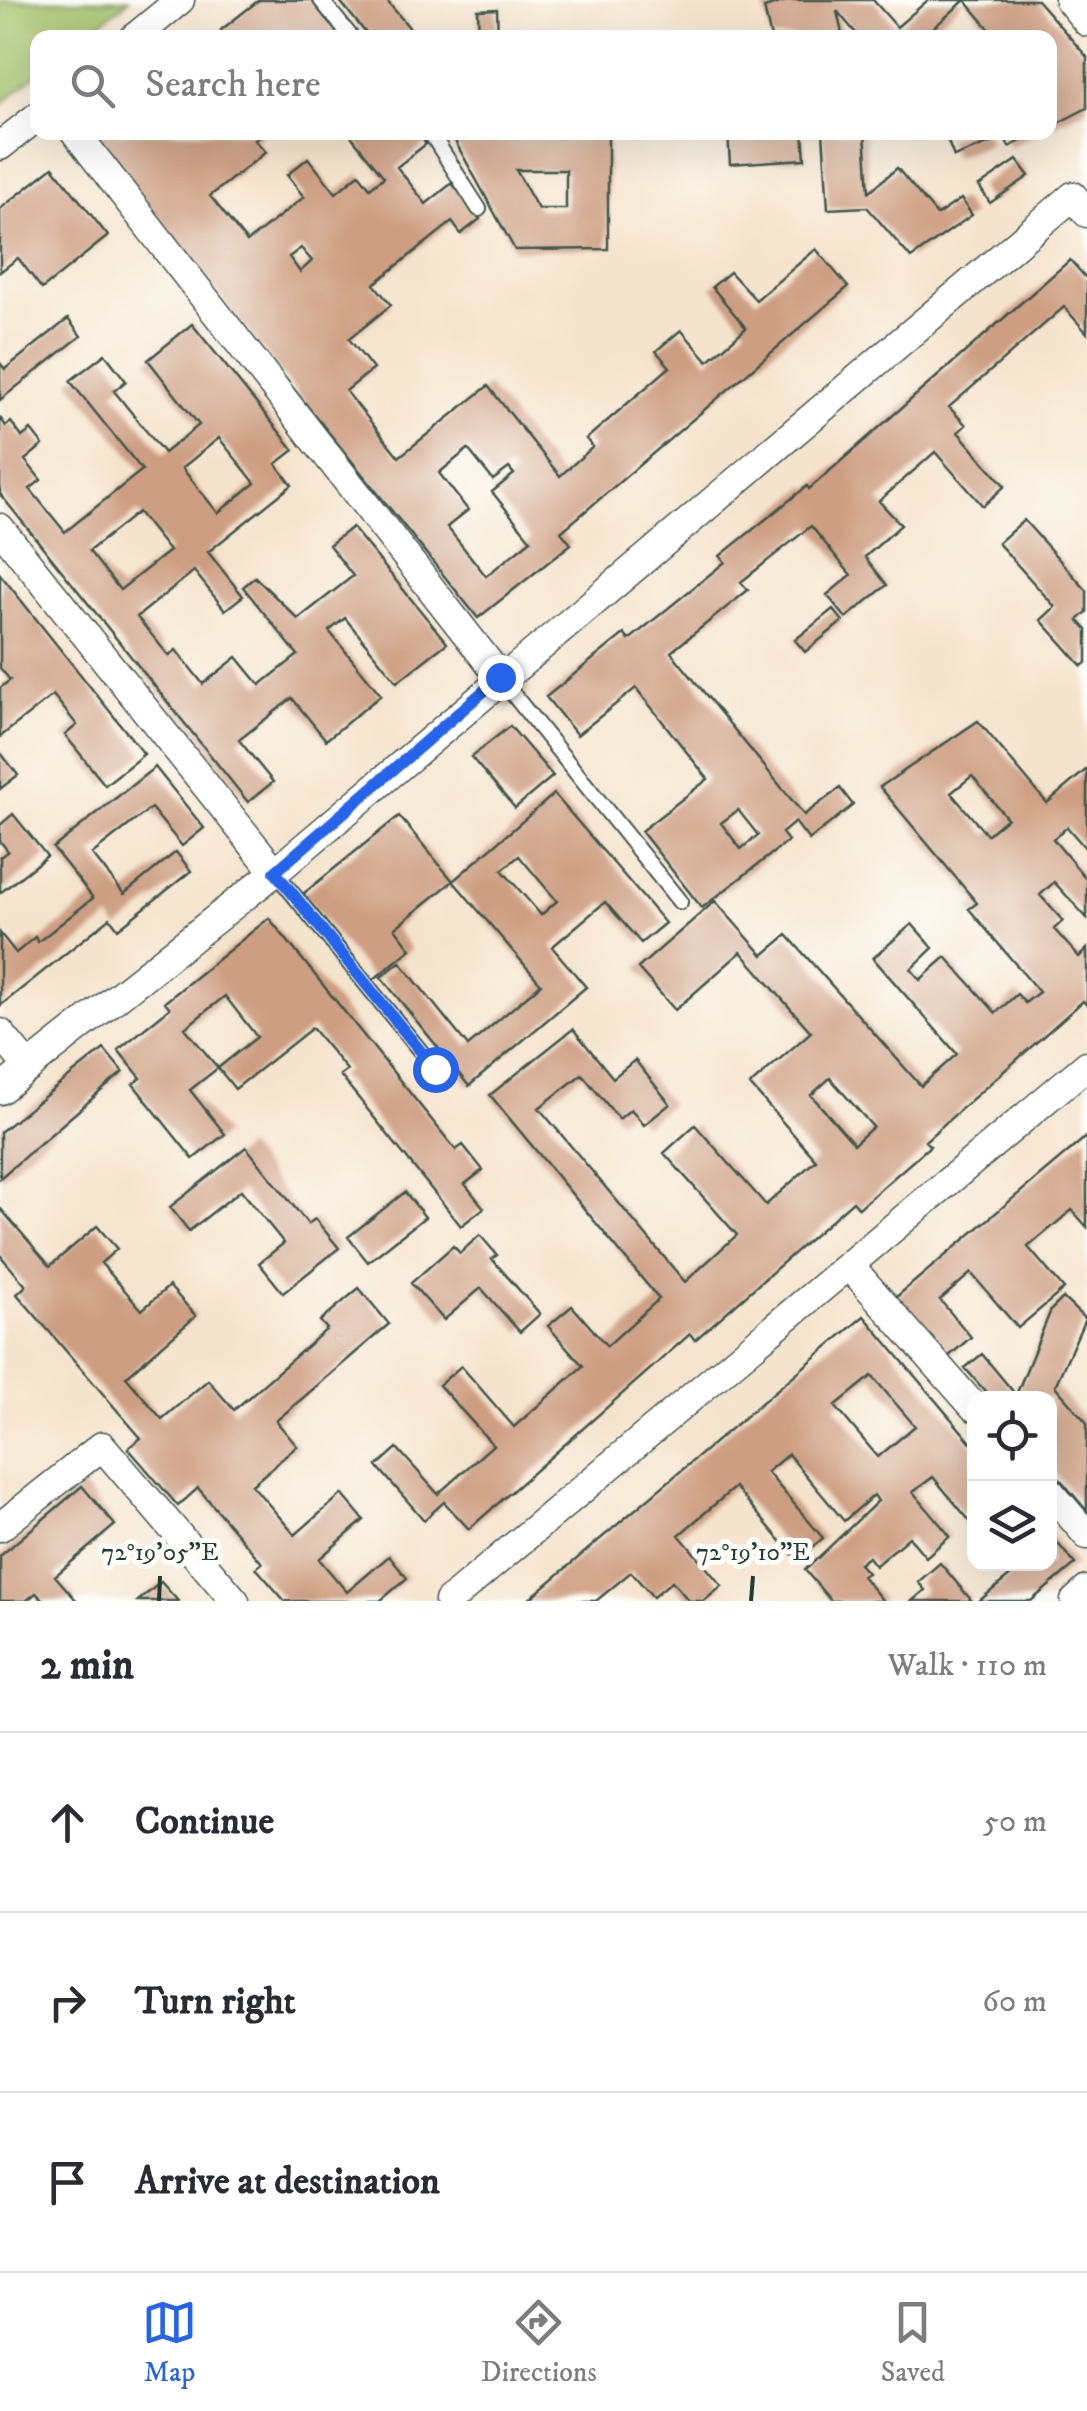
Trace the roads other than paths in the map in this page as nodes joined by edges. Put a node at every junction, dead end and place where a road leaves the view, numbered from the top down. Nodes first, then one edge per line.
1 (180, 0) edge
2 (321, 0) edge
3 (1070, 0) edge
4 (1087, 22) edge
5 (144, 30) edge
6 (345, 30) edge
7 (30, 122) edge
8 (80, 140) edge
9 (435, 140) edge
10 (0, 146) edge
11 (1082, 197) edge
12 (479, 208) dead end
13 (0, 528) edge
14 (500, 677) junction
15 (275, 872) junction
16 (680, 902) dead end
17 (0, 1033) edge
18 (1087, 1065) edge
19 (29, 1068) junction
20 (435, 1069) dead end
21 (0, 1090) edge
22 (850, 1264) junction
23 (967, 1399) edge
24 (1057, 1500) edge
25 (0, 1528) edge
26 (1087, 1535) edge
27 (1087, 1590) edge
28 (234, 1601) edge
29 (449, 1601) edge
30 (1075, 1601) edge

1 - 5 street
2 - 6 lane
3 - 4 street
7 - 10 street
8 - 14 street
9 - 12 lane
11 - 14 street
13 - 15 street
14 - 15 street
14 - 16 lane
15 - 19 street
15 - 20 lane
17 - 19 street
18 - 22 street
19 - 21 street
22 - 23 street
22 - 29 street
24 - 26 street
25 - 28 street
27 - 30 street

